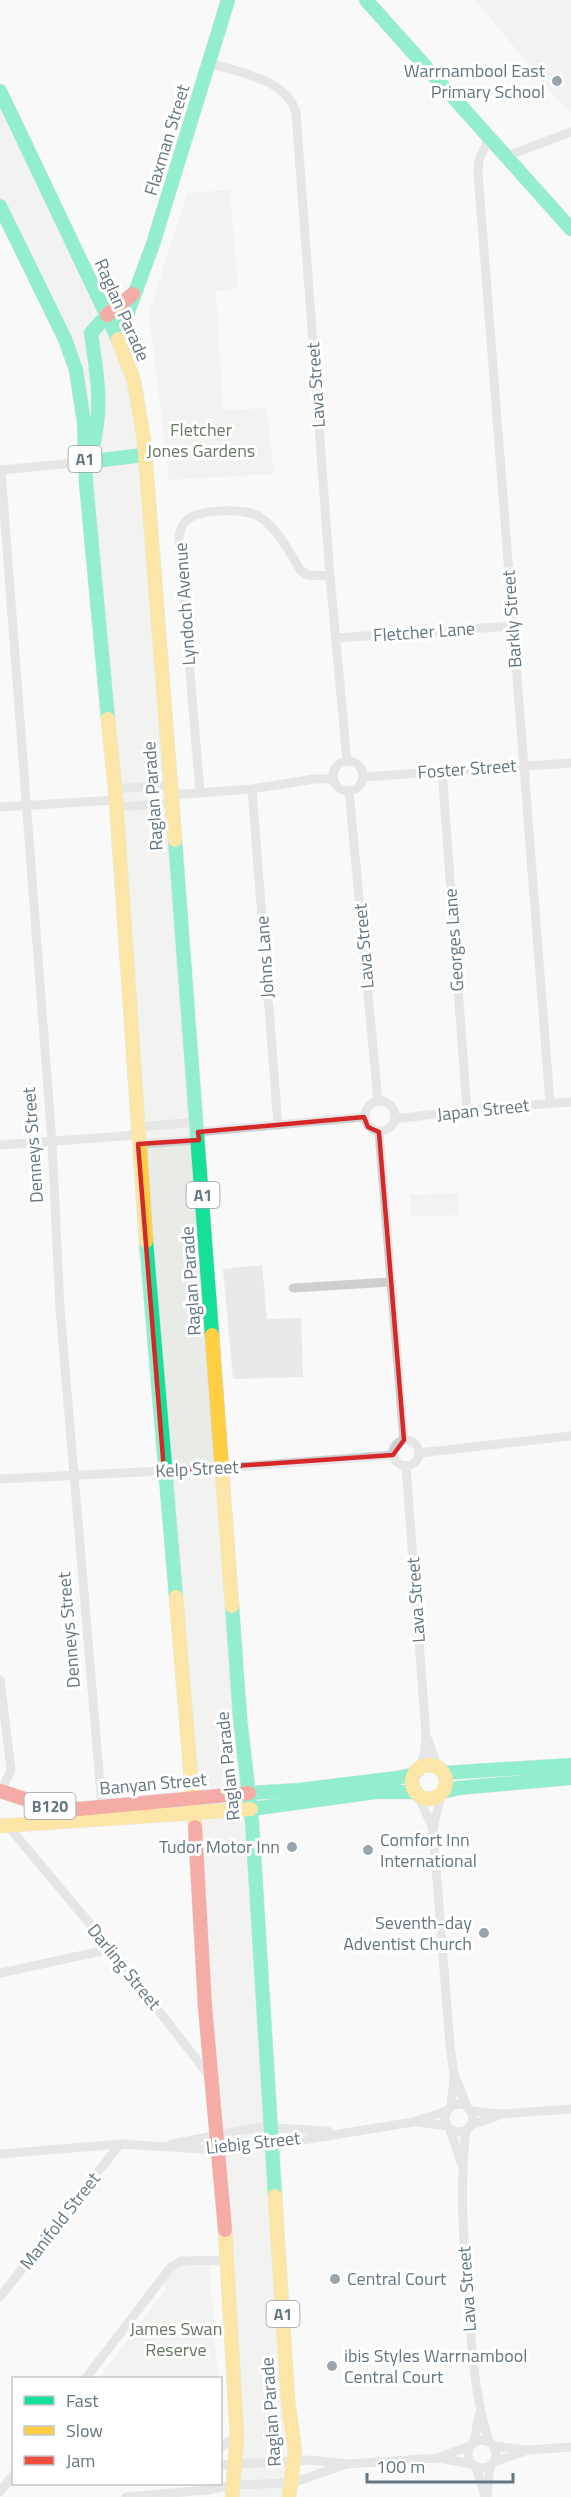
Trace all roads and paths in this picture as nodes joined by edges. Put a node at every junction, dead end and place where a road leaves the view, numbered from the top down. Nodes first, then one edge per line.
1 (228, 0) edge
2 (366, 0) edge
3 (210, 63) junction
4 (0, 91) edge
5 (571, 132) edge
6 (490, 136) junction
7 (507, 156) junction
8 (0, 206) edge
9 (571, 229) edge
10 (126, 307) junction
11 (107, 315) junction
12 (126, 358) junction
13 (144, 455) junction
14 (85, 462) junction
15 (1, 470) edge
16 (330, 576) junction
17 (513, 626) junction
18 (336, 638) junction
19 (346, 761) junction
20 (571, 762) edge
21 (525, 765) junction
22 (442, 770) junction
23 (363, 777) junction
24 (333, 779) junction
25 (252, 789) junction
26 (349, 791) junction
27 (200, 792) junction
28 (171, 794) junction
29 (116, 799) junction
30 (26, 805) junction
31 (0, 807) edge
32 (378, 1101) junction
33 (571, 1102) edge
34 (550, 1103) junction
35 (467, 1110) junction
36 (364, 1116) junction
37 (395, 1119) junction
38 (278, 1125) junction
39 (198, 1131) junction
40 (379, 1132) junction
41 (137, 1136) junction
42 (52, 1142) junction
43 (0, 1145) edge
44 (391, 1282) junction
45 (293, 1288) dead end
46 (571, 1436) edge
47 (404, 1440) junction
48 (419, 1453) junction
49 (393, 1455) junction
50 (406, 1466) junction
51 (222, 1468) junction
52 (164, 1471) junction
53 (74, 1474) junction
54 (0, 1479) edge
55 (0, 1680) edge
56 (426, 1735) junction
57 (10, 1761) junction
58 (571, 1765) edge
59 (419, 1769) junction
60 (441, 1770) junction
61 (571, 1778) edge
62 (0, 1792) edge
63 (249, 1793) junction
64 (442, 1793) junction
65 (417, 1794) junction
66 (192, 1799) junction
67 (37, 1803) junction
68 (251, 1809) junction
69 (102, 1813) junction
70 (193, 1814) junction
71 (3, 1825) edge
72 (25, 1826) junction
73 (433, 1829) junction
74 (35, 1857) junction
75 (111, 1949) junction
76 (0, 1972) edge
77 (454, 2074) junction
78 (211, 2079) junction
79 (449, 2109) junction
80 (468, 2109) junction
81 (571, 2109) edge
82 (502, 2115) junction
83 (413, 2122) junction
84 (271, 2127) junction
85 (449, 2128) junction
86 (469, 2128) junction
87 (342, 2132) junction
88 (215, 2134) junction
89 (120, 2145) junction
90 (272, 2145) junction
91 (163, 2146) junction
92 (217, 2149) junction
93 (0, 2154) edge
94 (462, 2164) junction
95 (228, 2260) junction
96 (0, 2297) edge
97 (88, 2377) edge
98 (479, 2412) junction
99 (237, 2436) junction
100 (472, 2444) junction
101 (492, 2444) junction
102 (222, 2447) edge
103 (571, 2447) edge
104 (527, 2450) junction
105 (438, 2458) junction
106 (295, 2462) junction
107 (348, 2464) junction
108 (492, 2464) junction
109 (222, 2465) edge
110 (235, 2466) junction
111 (474, 2466) junction
112 (12, 2477) edge
113 (292, 2483) junction
114 (233, 2491) edge
115 (0, 2492) edge
116 (126, 2497) edge
117 (289, 2497) edge
118 (486, 2497) edge

1 - 3 main road, Flaxman Street
2 - 6 main road
3 - 10 main road, Flaxman Street
3 - 16 street, Lava Street
4 - 11 main road, Raglan Parade / A1
5 - 7 street
6 - 7 main road
6 - 17 street, Barkly Street
7 - 9 main road
8 - 14 main road, Raglan Parade / A1
10 - 11 main road, Flaxman Street
10 - 12 main road
11 - 12 main road, Raglan Parade / A1
11 - 14 main road
12 - 13 main road, Raglan Parade / A1
13 - 14 main road
13 - 28 main road, Raglan Parade / A1
14 - 15 street
14 - 29 main road, Raglan Parade / A1
15 - 30 street, Denneys Street
16 - 18 street, Lava Street
16 - 27 street, Lyndoch Avenue
17 - 18 street, Fletcher Lane
17 - 21 street, Barkly Street
18 - 19 street, Lava Street
19 - 23 street
19 - 24 street
20 - 21 street, Foster Street
21 - 22 street, Foster Street
21 - 34 street, Barkly Street
22 - 23 street, Foster Street
22 - 35 street, Georges Lane
23 - 26 street
24 - 25 street
24 - 26 street
25 - 27 street
25 - 38 street, Johns Lane
26 - 32 street, Lava Street
27 - 28 street
28 - 29 street
28 - 29 street
28 - 39 main road, Raglan Parade / A1
29 - 30 street
29 - 41 main road, Raglan Parade / A1
30 - 31 street
30 - 42 street, Denneys Street
32 - 36 street
32 - 37 street
33 - 34 street, Japan Street
34 - 35 street, Japan Street
35 - 37 street, Japan Street
36 - 38 street
36 - 40 street
37 - 40 street
38 - 39 street
39 - 41 street
39 - 41 street
39 - 51 main road, Raglan Parade / A1
40 - 44 street
41 - 42 street
41 - 52 main road, Raglan Parade / A1
42 - 43 street
42 - 53 street, Denneys Street
44 - 45 street
44 - 47 street
46 - 48 street
47 - 48 street
47 - 49 street
48 - 50 street
49 - 50 street
49 - 51 street, Kelp Street
50 - 56 street, Lava Street
51 - 52 street, Kelp Street
51 - 63 main road, Raglan Parade / A1
52 - 53 street, Kelp Street
52 - 66 main road, Raglan Parade / A1
53 - 54 street, Kelp Street
53 - 69 street, Denneys Street
55 - 57 street
56 - 59 street, Lava Street
56 - 60 street, Lava Street
57 - 62 street
57 - 67 street
58 - 60 main road
59 - 60 main road
59 - 63 main road, Banyan Street
59 - 65 main road
60 - 64 main road
61 - 64 main road
62 - 67 main road, Banyan Street / B120
63 - 66 main road, Banyan Street / B120
63 - 68 main road, Raglan Parade / A1
64 - 65 main road
64 - 73 street
65 - 68 main road, Banyan Street
65 - 73 street
66 - 69 main road, Banyan Street / B120
66 - 70 main road, Raglan Parade / A1
67 - 69 main road, Banyan Street / B120
67 - 72 main road
68 - 70 main road, Banyan Street / B120
68 - 84 main road, Raglan Parade / A1
69 - 70 main road, Banyan Street / B120
69 - 72 main road, Banyan Street / B120
70 - 78 main road, Raglan Parade / A1
71 - 72 main road, Banyan Street / B120
71 - 74 street, Darling Street
72 - 74 street, Darling Street
73 - 77 street
74 - 75 street, Darling Street
75 - 76 street
75 - 78 street, Darling Street
77 - 79 street
77 - 80 street
78 - 88 main road, Raglan Parade / A1
79 - 80 street
79 - 83 street, Liebig Street
79 - 85 street
80 - 82 street
80 - 86 street
81 - 82 street
82 - 86 street
83 - 85 street, Liebig Street
83 - 87 street, Liebig Street
84 - 87 street, Liebig Street
84 - 88 street, Liebig Street
84 - 90 main road, Raglan Parade / A1
85 - 86 street
85 - 94 street, Lava Street
86 - 94 street, Lava Street
87 - 90 street, Liebig Street
88 - 91 street, Liebig Street
88 - 92 main road, Raglan Parade / A1
89 - 91 street, Liebig Street
89 - 93 street, Liebig Street
89 - 96 street, Manifold Street
90 - 92 street, Liebig Street
90 - 106 main road, Raglan Parade / A1
91 - 92 street, Liebig Street
92 - 95 main road, Raglan Parade / A1
94 - 98 street, Lava Street
95 - 97 street
95 - 99 main road, Raglan Parade / A1
98 - 100 street, Lava Street
98 - 101 street, Lava Street
99 - 102 street
99 - 110 main road, Raglan Parade / A1
100 - 101 street
100 - 105 street
100 - 111 street
101 - 104 street
101 - 108 street
103 - 104 street
104 - 108 street
105 - 107 street
105 - 111 street
106 - 107 street
106 - 110 street
106 - 113 main road, Raglan Parade / A1
107 - 113 street
108 - 111 street
108 - 118 street
109 - 110 street
110 - 114 main road, Raglan Parade / A1
111 - 118 street
112 - 115 street
113 - 114 street
113 - 117 main road, Raglan Parade / A1
114 - 116 street

